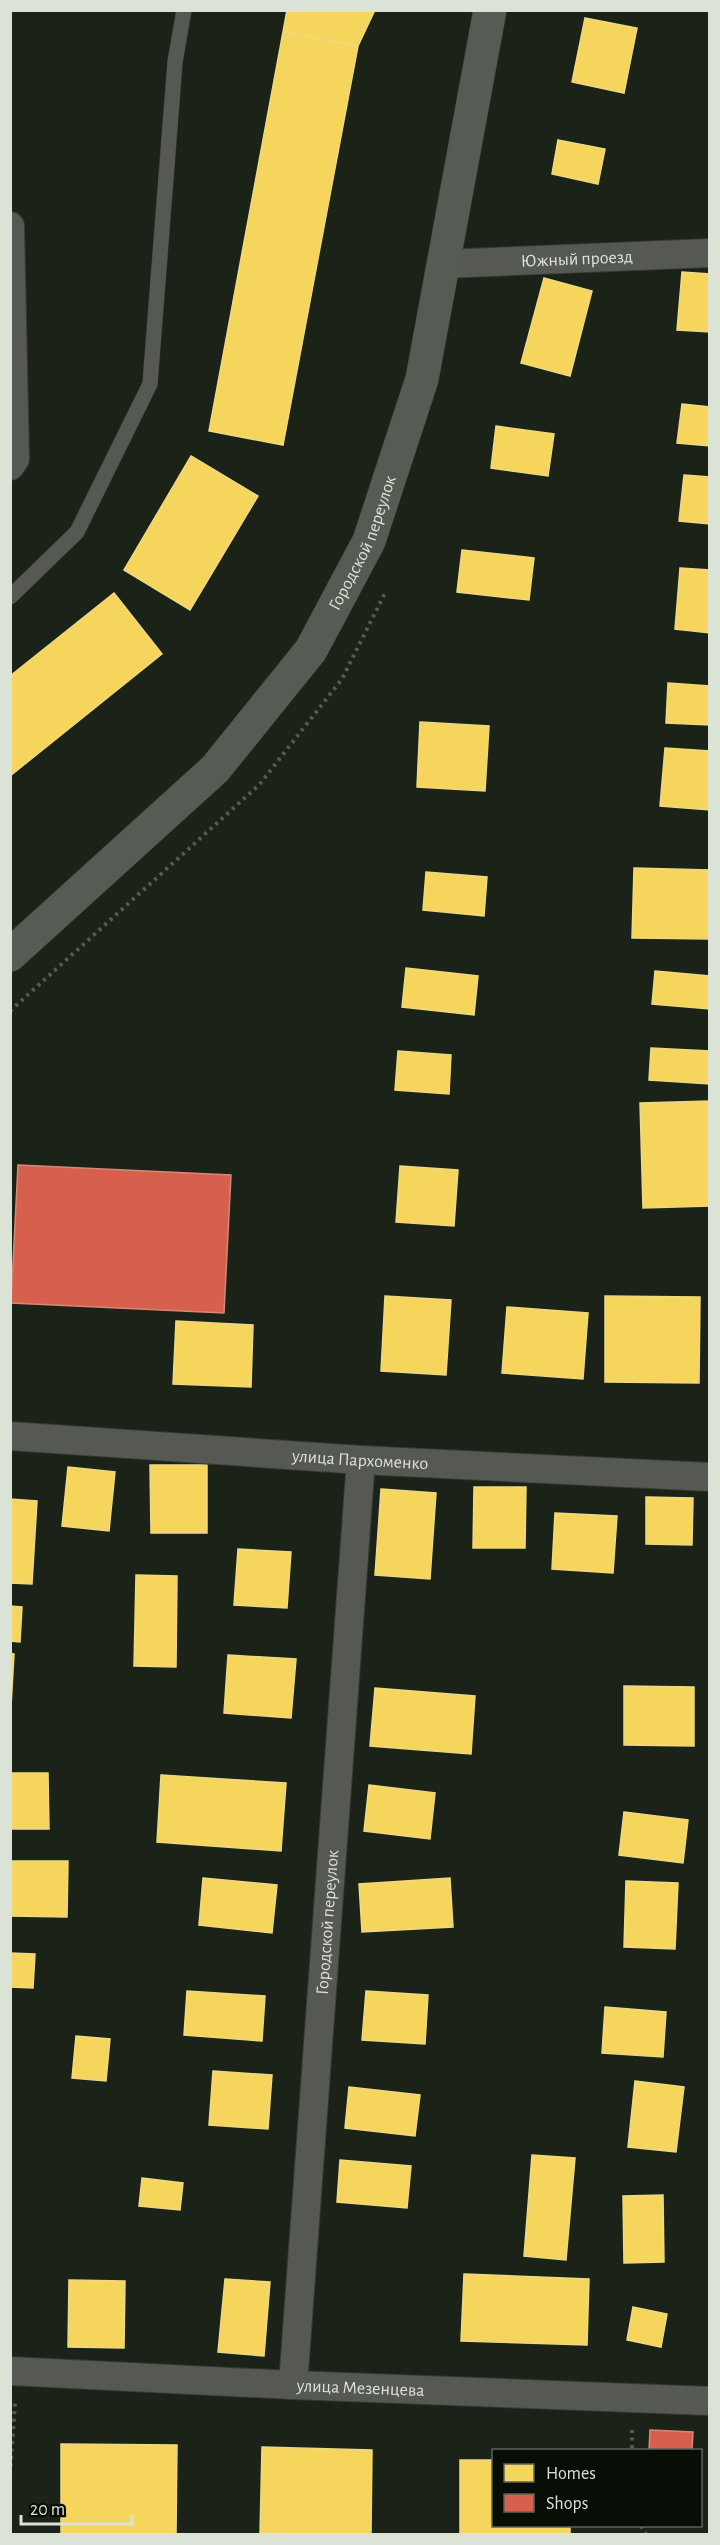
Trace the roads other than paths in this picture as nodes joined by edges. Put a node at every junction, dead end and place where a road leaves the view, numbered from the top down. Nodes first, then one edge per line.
1 (184, 10) edge
2 (490, 10) edge
3 (10, 226) edge
4 (710, 253) edge
5 (443, 264) junction
6 (10, 466) edge
7 (10, 597) edge
8 (10, 955) edge
9 (10, 1436) edge
10 (361, 1460) junction
11 (710, 1477) edge
12 (13, 2383) edge
13 (293, 2385) junction
14 (710, 2401) edge

1 - 7 lane
2 - 5 main road, Городской переулок
3 - 6 street
4 - 5 street, Южный проезд
5 - 8 main road, Городской переулок
9 - 10 street, улица Пархоменко
10 - 11 street, улица Пархоменко
10 - 13 street, Городской переулок
12 - 13 street, улица Мезенцева
13 - 14 street, улица Мезенцева

